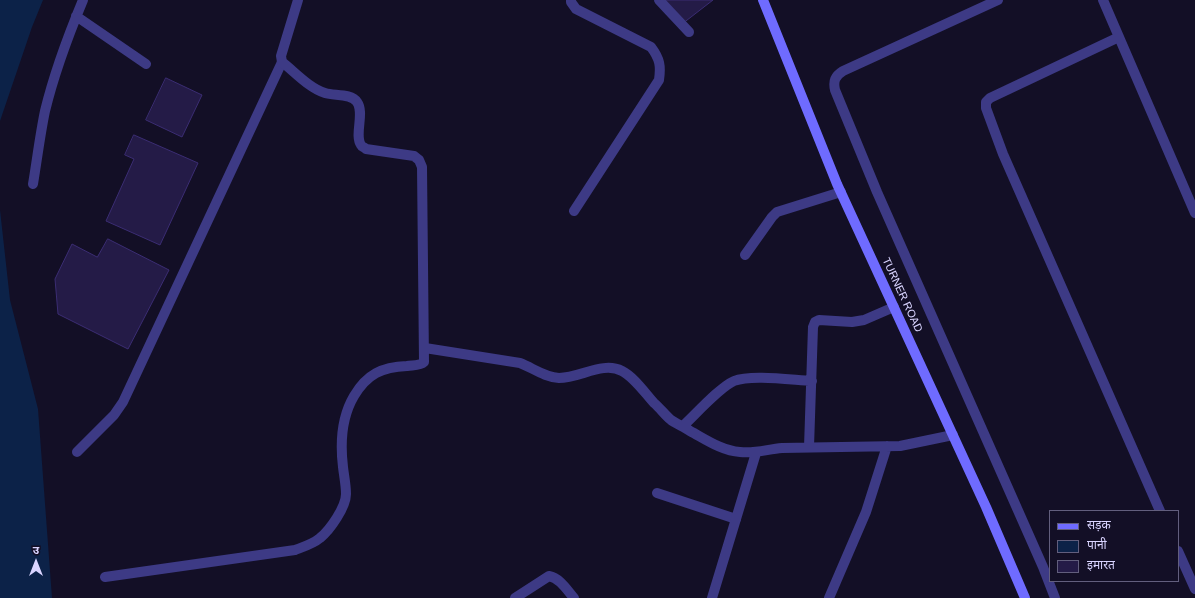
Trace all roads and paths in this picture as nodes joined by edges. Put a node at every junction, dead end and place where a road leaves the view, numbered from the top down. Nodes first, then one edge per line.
1 (83, 0) edge
2 (298, 0) edge
3 (571, 0) edge
4 (659, 0) edge
5 (763, 0) edge
6 (998, 0) edge
7 (1104, 0) edge
8 (76, 16) junction
9 (688, 32) dead end
10 (1119, 37) junction
11 (282, 62) junction
12 (146, 64) dead end
13 (33, 184) dead end
14 (841, 192) junction
15 (574, 212) dead end
16 (1195, 213) edge
17 (745, 255) dead end
18 (894, 307) junction
19 (425, 348) junction
20 (812, 381) junction
21 (682, 426) junction
22 (953, 434) junction
23 (886, 446) junction
24 (809, 447) junction
25 (77, 452) dead end
26 (756, 453) junction
27 (657, 493) dead end
28 (1160, 510) edge
29 (736, 519) junction
30 (1179, 553) edge
31 (105, 578) dead end
32 (1195, 589) edge
33 (515, 598) edge
34 (574, 598) edge
35 (712, 598) edge
36 (828, 598) edge
37 (1025, 598) edge
38 (1055, 598) edge

1 - 8 street
2 - 11 street
3 - 15 street
4 - 9 street
5 - 14 main road, TURNER ROAD
6 - 38 street
7 - 10 street
8 - 12 street
8 - 13 street
10 - 16 street
10 - 28 street
11 - 19 street
11 - 25 street
14 - 17 street
14 - 18 main road, TURNER ROAD
18 - 20 street
18 - 22 main road, TURNER ROAD
19 - 21 street
19 - 31 street
20 - 21 street
20 - 24 street
21 - 26 street
22 - 23 street
22 - 37 main road, TURNER ROAD
23 - 24 street
23 - 36 street
24 - 26 street
26 - 29 street
27 - 29 street
29 - 35 street
30 - 32 street
33 - 34 street

